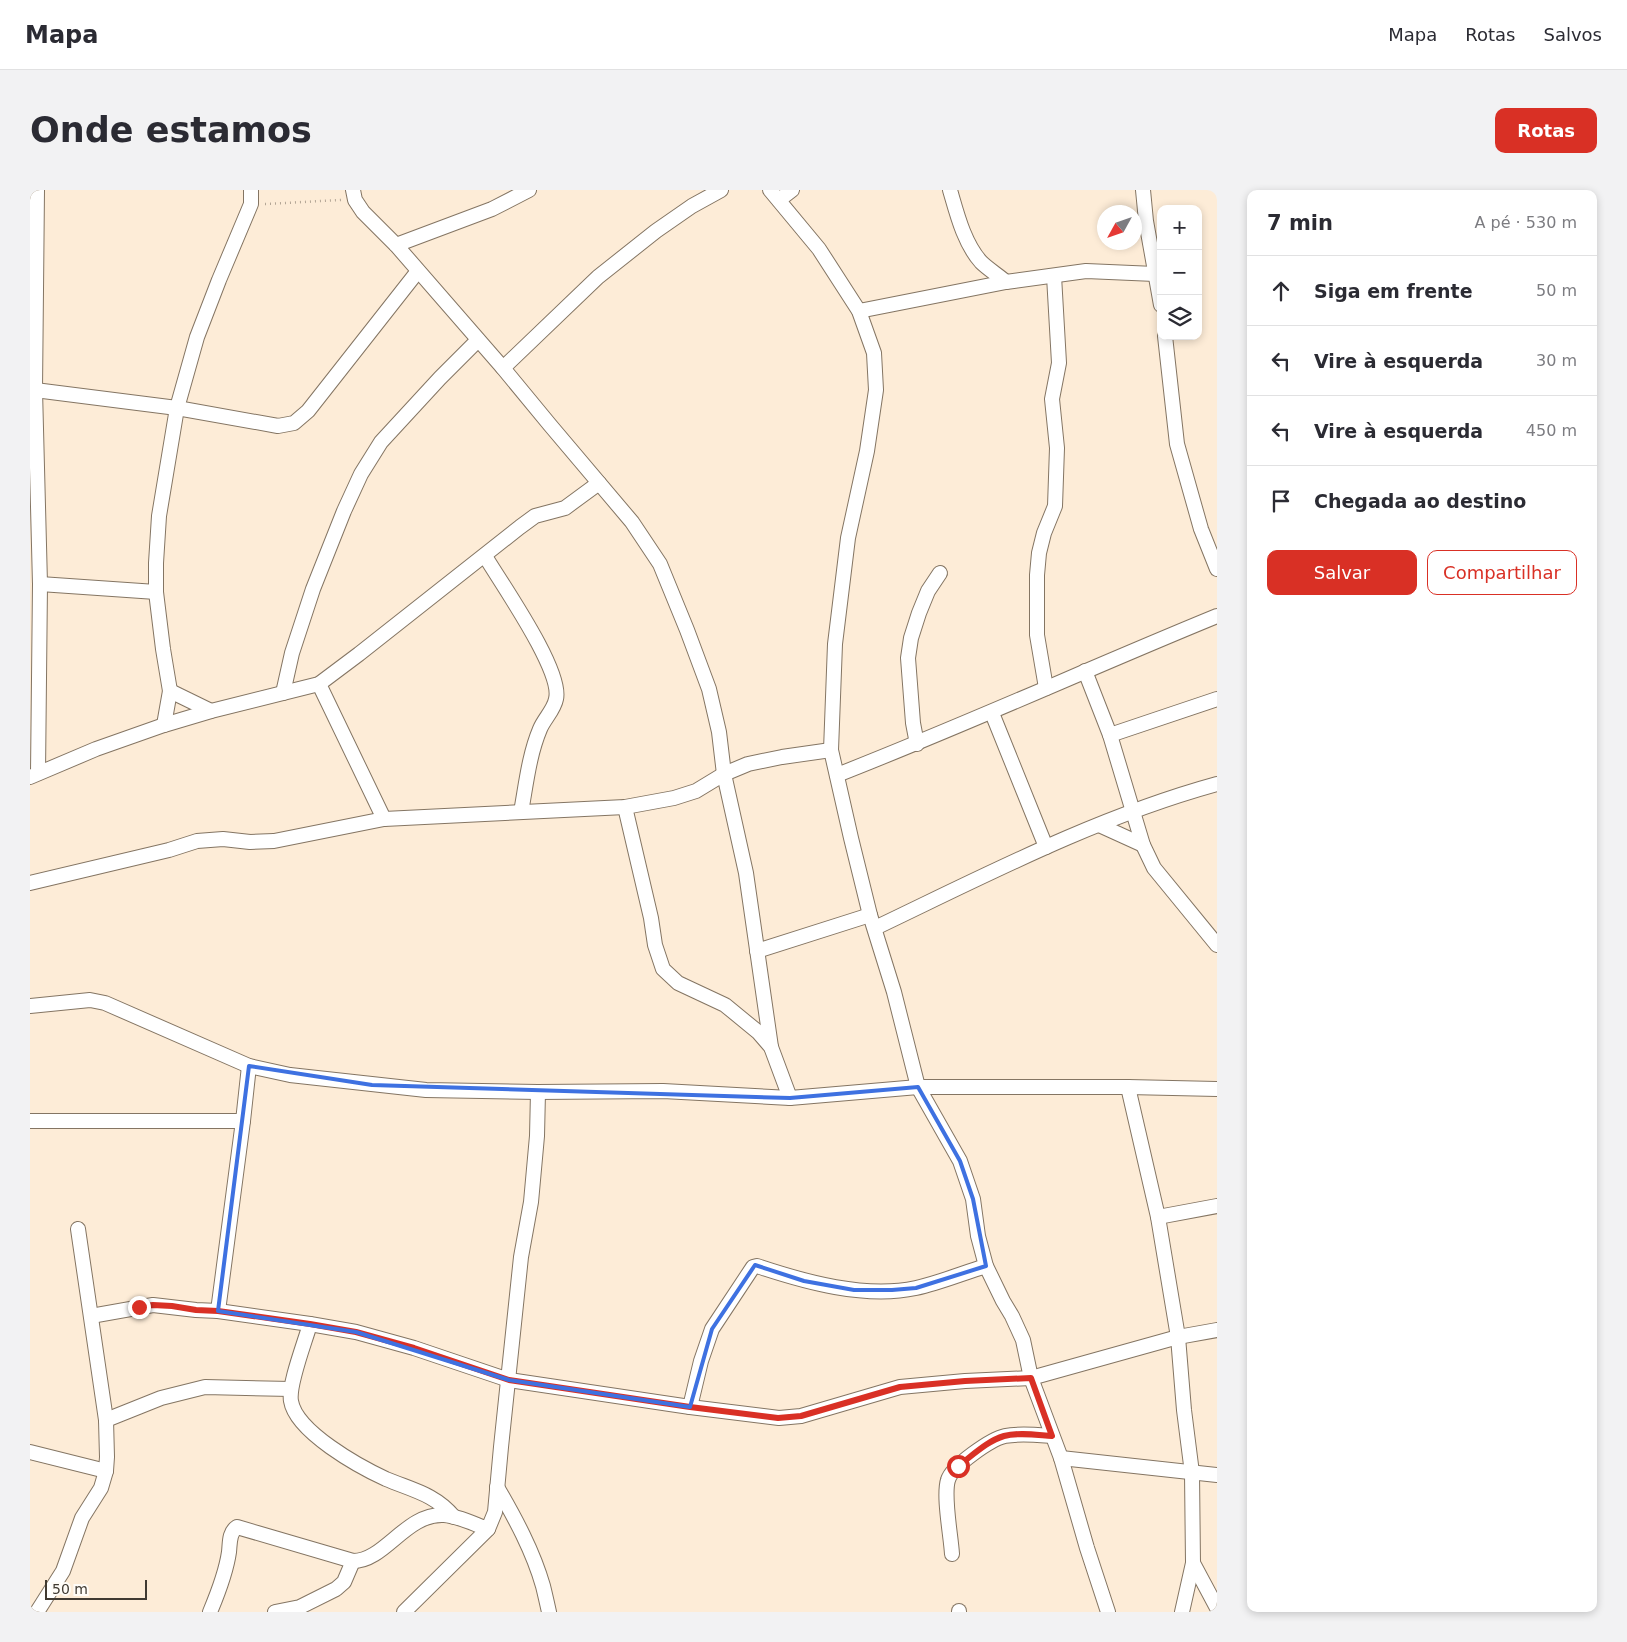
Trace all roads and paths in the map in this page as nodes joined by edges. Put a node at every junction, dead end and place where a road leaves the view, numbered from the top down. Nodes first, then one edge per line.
1 (37, 190) edge
2 (528, 190) edge
3 (721, 190) edge
4 (792, 190) edge
5 (950, 190) edge
6 (1143, 190) edge
7 (354, 195) edge
8 (774, 195) edge
9 (251, 197) edge
10 (396, 245) junction
11 (981, 261) junction
12 (418, 271) junction
13 (1155, 274) junction
14 (1054, 276) junction
15 (1006, 282) junction
16 (973, 288) junction
17 (1159, 295) edge
18 (859, 311) junction
19 (478, 340) junction
20 (1166, 340) edge
21 (503, 368) junction
22 (34, 390) junction
23 (177, 408) junction
24 (599, 483) junction
25 (485, 556) junction
26 (1217, 569) edge
27 (940, 573) dead end
28 (40, 584) junction
29 (156, 592) junction
30 (1217, 616) edge
31 (1085, 671) junction
32 (319, 684) junction
33 (1046, 688) junction
34 (170, 691) junction
35 (283, 692) junction
36 (1217, 699) edge
37 (211, 711) junction
38 (992, 713) junction
39 (164, 726) junction
40 (1110, 735) junction
41 (917, 744) junction
42 (831, 750) junction
43 (724, 774) junction
44 (34, 775) edge
45 (837, 775) junction
46 (1217, 784) edge
47 (625, 806) junction
48 (1132, 811) junction
49 (521, 812) junction
50 (384, 819) junction
51 (1099, 825) junction
52 (1143, 845) junction
53 (1046, 847) junction
54 (30, 883) edge
55 (870, 915) junction
56 (875, 928) junction
57 (1217, 945) edge
58 (757, 951) junction
59 (30, 1006) edge
60 (771, 1047) junction
61 (249, 1066) junction
62 (918, 1087) junction
63 (1128, 1087) junction
64 (1217, 1089) edge
65 (538, 1092) junction
66 (790, 1098) junction
67 (30, 1121) edge
68 (244, 1121) junction
69 (1217, 1206) edge
70 (1158, 1217) junction
71 (78, 1229) dead end
72 (986, 1266) junction
73 (218, 1311) junction
74 (90, 1316) junction
75 (310, 1324) junction
76 (1217, 1330) edge
77 (1178, 1337) junction
78 (1031, 1378) junction
79 (509, 1380) junction
80 (291, 1389) junction
81 (690, 1407) junction
82 (106, 1420) junction
83 (1052, 1436) junction
84 (30, 1452) edge
85 (1061, 1458) junction
86 (106, 1471) junction
87 (1192, 1473) junction
88 (1217, 1475) edge
89 (497, 1487) junction
90 (454, 1517) junction
91 (488, 1529) junction
92 (952, 1554) dead end
93 (353, 1561) junction
94 (1193, 1563) junction
95 (548, 1607) edge
96 (1217, 1608) edge
97 (37, 1612) edge
98 (210, 1612) edge
99 (275, 1612) edge
100 (404, 1612) edge
101 (535, 1612) edge
102 (1108, 1612) edge
103 (1182, 1612) edge

1 - 22 street
2 - 10 street
3 - 21 street
4 - 8 street
5 - 11 street
6 - 13 street
7 - 9 path
7 - 10 street
8 - 18 street
9 - 23 street
10 - 12 street
11 - 15 street
11 - 16 street
12 - 19 street
12 - 23 street
13 - 14 street
13 - 17 street
14 - 15 street
14 - 33 street
15 - 16 street
16 - 18 street
18 - 42 street
19 - 21 street
19 - 35 street
20 - 26 street
21 - 24 street
22 - 23 street
22 - 28 street
23 - 29 street
24 - 25 street
24 - 43 street
25 - 32 street
25 - 49 street
27 - 41 street
28 - 29 street
28 - 44 street
29 - 34 street
30 - 31 street
31 - 33 street
31 - 40 street
32 - 35 street
32 - 50 street
33 - 38 street
34 - 37 street
34 - 39 street
35 - 37 street
36 - 40 street
37 - 39 street
38 - 41 street
38 - 53 street
39 - 44 street
40 - 48 street
41 - 45 street
42 - 43 street
42 - 45 street
43 - 47 street
43 - 58 street
45 - 55 street
46 - 48 street
47 - 49 street
47 - 60 street
48 - 51 street
48 - 52 street
49 - 50 street
50 - 54 street
51 - 52 street
51 - 53 street
52 - 57 street
53 - 56 street
55 - 56 street
55 - 58 street
56 - 62 street
58 - 60 street
59 - 61 street
60 - 66 street
61 - 65 street
61 - 68 street
62 - 63 street
62 - 66 street
62 - 72 street
63 - 64 street
63 - 70 street
65 - 66 street
65 - 79 street
67 - 68 street
68 - 73 street
69 - 70 street
70 - 77 street
71 - 74 street
72 - 78 street
72 - 81 street
73 - 74 street
73 - 75 street
74 - 82 street
75 - 79 street
75 - 80 street
76 - 77 street
77 - 78 street
77 - 87 street
78 - 81 street
78 - 83 street
79 - 81 street
79 - 89 street
80 - 82 street
80 - 90 street
82 - 86 street
83 - 85 street
83 - 92 street
84 - 86 street
85 - 87 street
85 - 102 street
86 - 97 street
87 - 88 street
87 - 94 street
89 - 91 street
89 - 95 street
90 - 91 street
90 - 93 street
91 - 100 street
93 - 98 street
93 - 99 street
94 - 96 street
94 - 103 street
95 - 101 street

